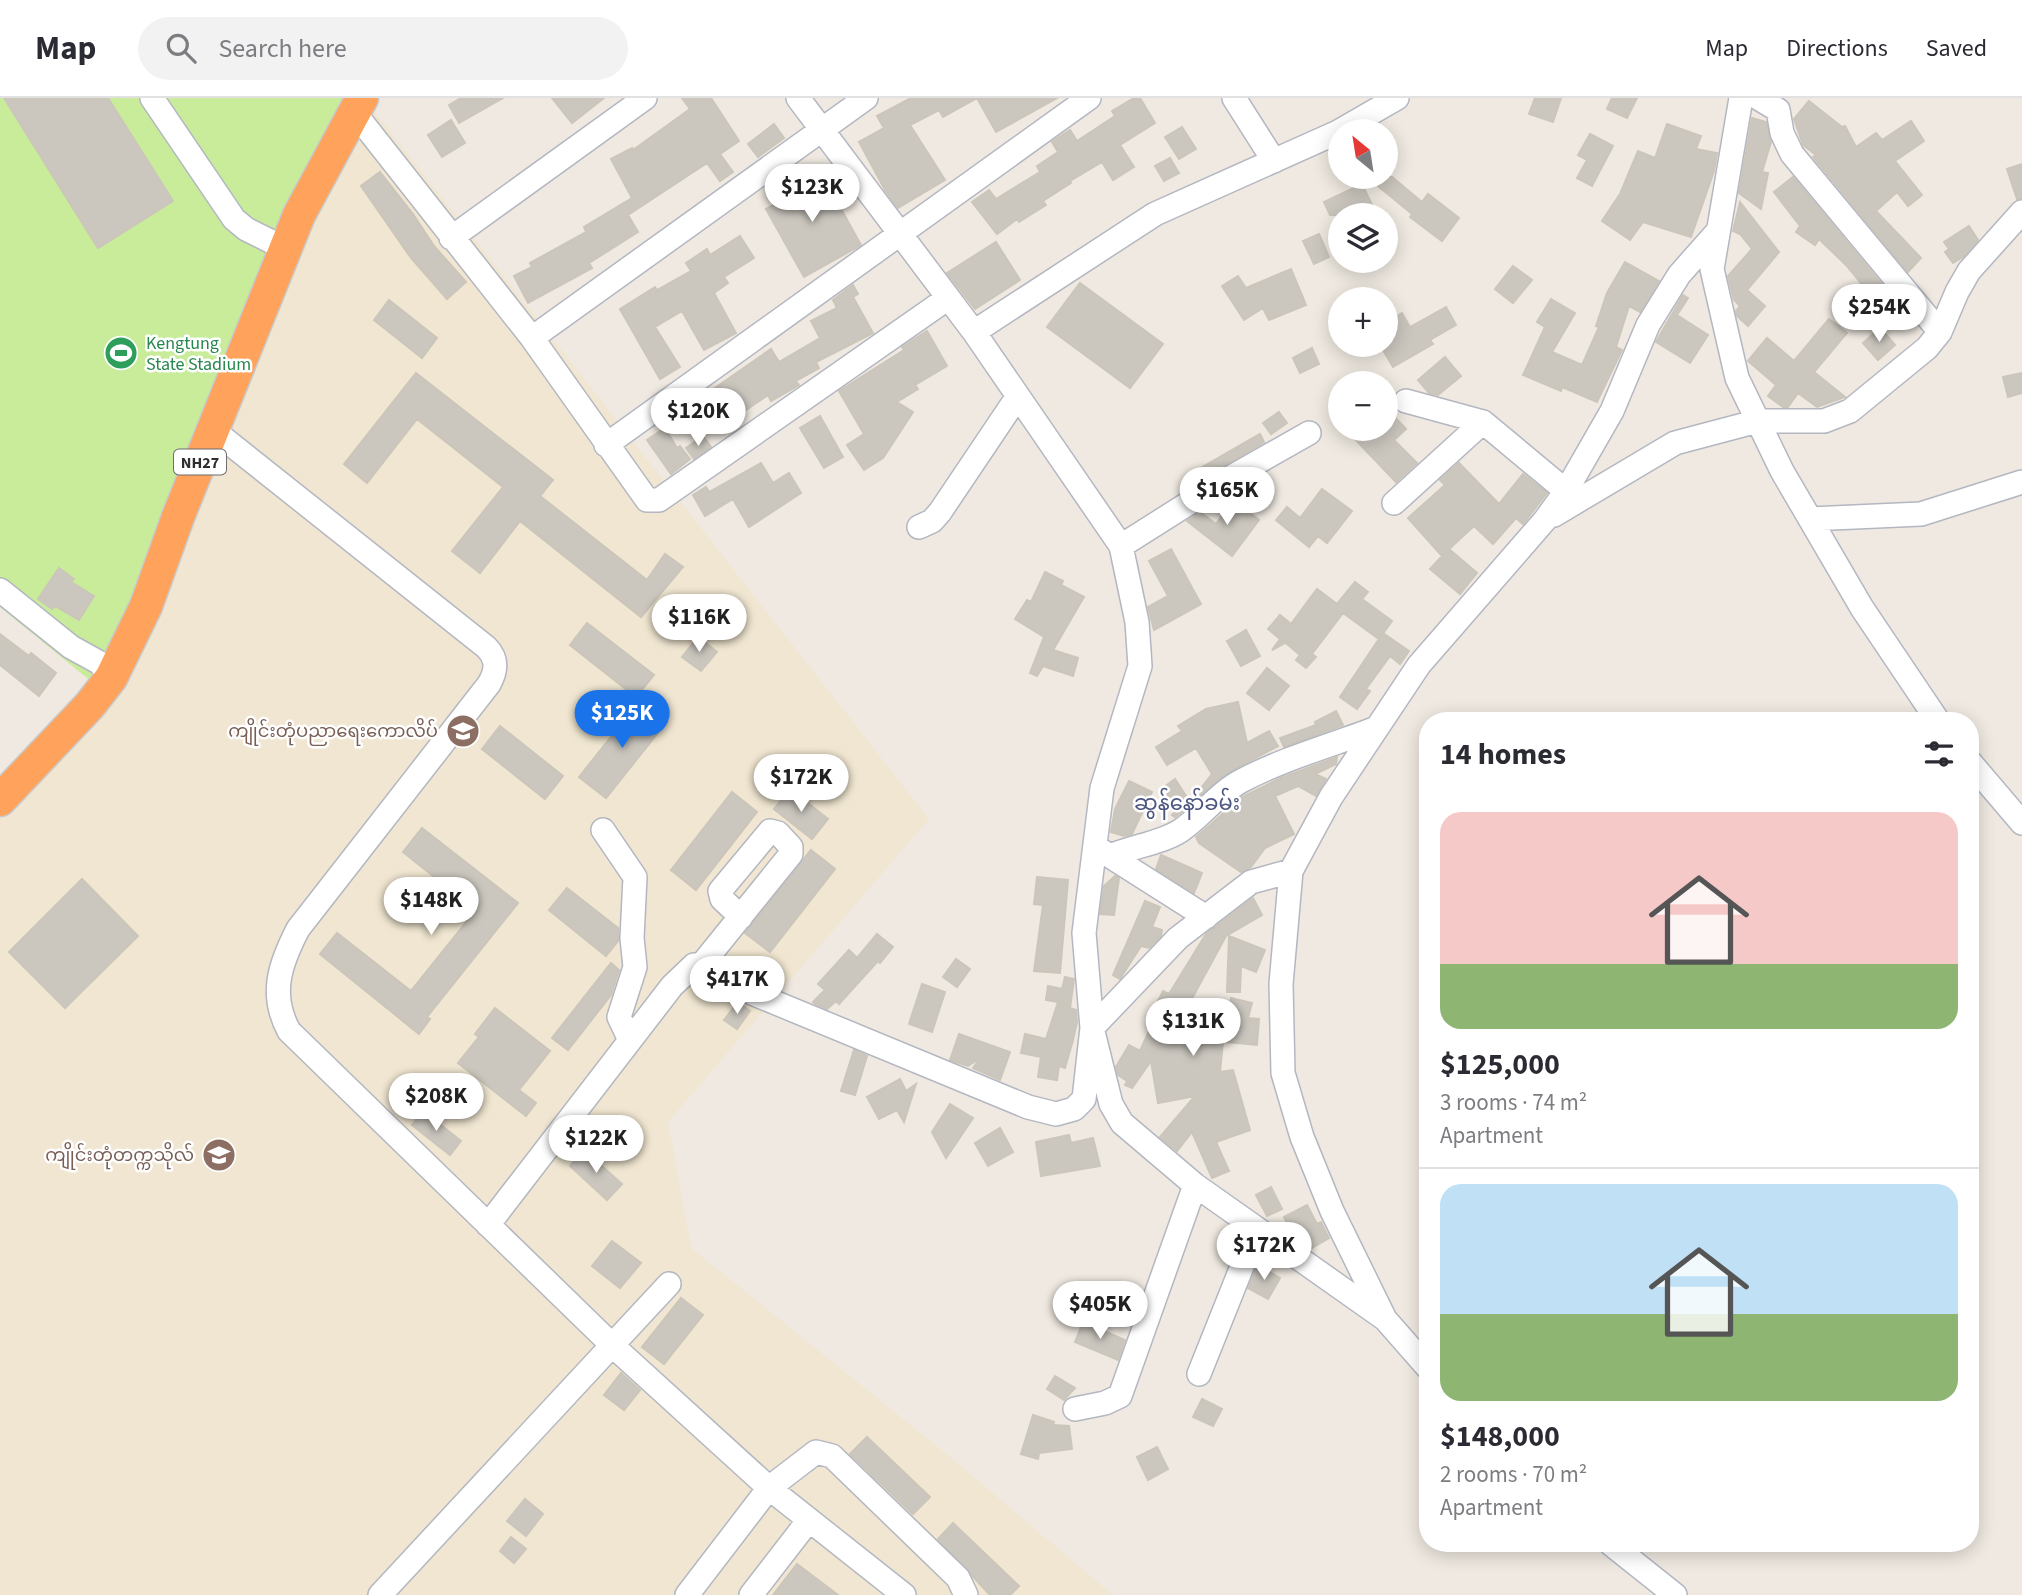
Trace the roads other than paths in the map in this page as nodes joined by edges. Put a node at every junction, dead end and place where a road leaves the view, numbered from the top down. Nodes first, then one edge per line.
1 (152, 98) edge
2 (645, 98) edge
3 (798, 98) edge
4 (866, 98) edge
5 (1089, 98) edge
6 (1234, 98) edge
7 (1398, 98) edge
8 (1741, 98) edge
9 (1758, 98) edge
10 (358, 105) edge
11 (822, 130) junction
12 (1274, 161) junction
13 (2022, 212) edge
14 (1717, 232) junction
15 (899, 233) junction
16 (451, 238) junction
17 (286, 249) junction
18 (948, 298) junction
19 (974, 332) junction
20 (1940, 332) junction
21 (532, 338) junction
22 (1018, 396) junction
23 (1406, 401) dead end
24 (1758, 421) junction
25 (1483, 422) junction
26 (213, 430) junction
27 (1308, 433) dead end
28 (606, 445) junction
29 (2022, 482) edge
30 (1566, 491) junction
31 (1394, 503) dead end
32 (1810, 519) junction
33 (1545, 520) junction
34 (919, 527) dead end
35 (1121, 546) junction
36 (0, 590) edge
37 (111, 678) junction
38 (1932, 712) edge
39 (1377, 728) junction
40 (1979, 773) edge
41 (0, 800) edge
42 (2022, 823) edge
43 (603, 830) dead end
44 (1103, 851) junction
45 (1291, 871) junction
46 (1206, 916) junction
47 (741, 917) dead end
48 (703, 963) junction
49 (1092, 1028) junction
50 (630, 1040) junction
51 (1195, 1185) junction
52 (488, 1224) junction
53 (1257, 1229) junction
54 (669, 1284) dead end
55 (1385, 1319) junction
56 (613, 1346) junction
57 (1419, 1358) edge
58 (1199, 1374) dead end
59 (1075, 1409) dead end
60 (769, 1488) junction
61 (809, 1520) junction
62 (1621, 1552) edge
63 (380, 1595) edge
64 (687, 1595) edge
65 (751, 1595) edge
66 (904, 1595) edge
67 (966, 1595) edge
68 (1675, 1595) edge

1 - 17 street
2 - 16 street
3 - 11 street
4 - 11 street
5 - 15 street
6 - 12 street
7 - 12 street
8 - 14 street
9 - 20 street
10 - 16 street
10 - 17 highway, NH27
11 - 15 street
11 - 21 street
12 - 19 street
13 - 20 street
14 - 24 street
14 - 30 street
15 - 18 street
15 - 28 street
16 - 21 street
17 - 26 highway, NH27
18 - 19 street
18 - 28 street
19 - 22 street
20 - 24 street
21 - 28 street
22 - 34 street
22 - 35 street
23 - 25 street
24 - 32 street
24 - 33 street
25 - 30 street
25 - 31 street
26 - 37 highway, NH27
26 - 52 street
27 - 35 street
29 - 32 street
30 - 33 street
32 - 38 street
33 - 39 street
35 - 44 street
36 - 37 street
37 - 41 highway, NH27
39 - 44 street
39 - 45 street
40 - 42 street
43 - 50 street
44 - 46 street
44 - 49 street
45 - 46 street
45 - 55 street
46 - 49 street
47 - 48 street
48 - 49 street
48 - 50 street
49 - 51 street
50 - 52 street
51 - 53 street
51 - 59 street
52 - 56 street
53 - 55 street
53 - 58 street
54 - 56 street
55 - 57 street
56 - 60 street
56 - 63 street
60 - 61 street
60 - 64 street
60 - 67 street
61 - 65 street
61 - 66 street
62 - 68 street

